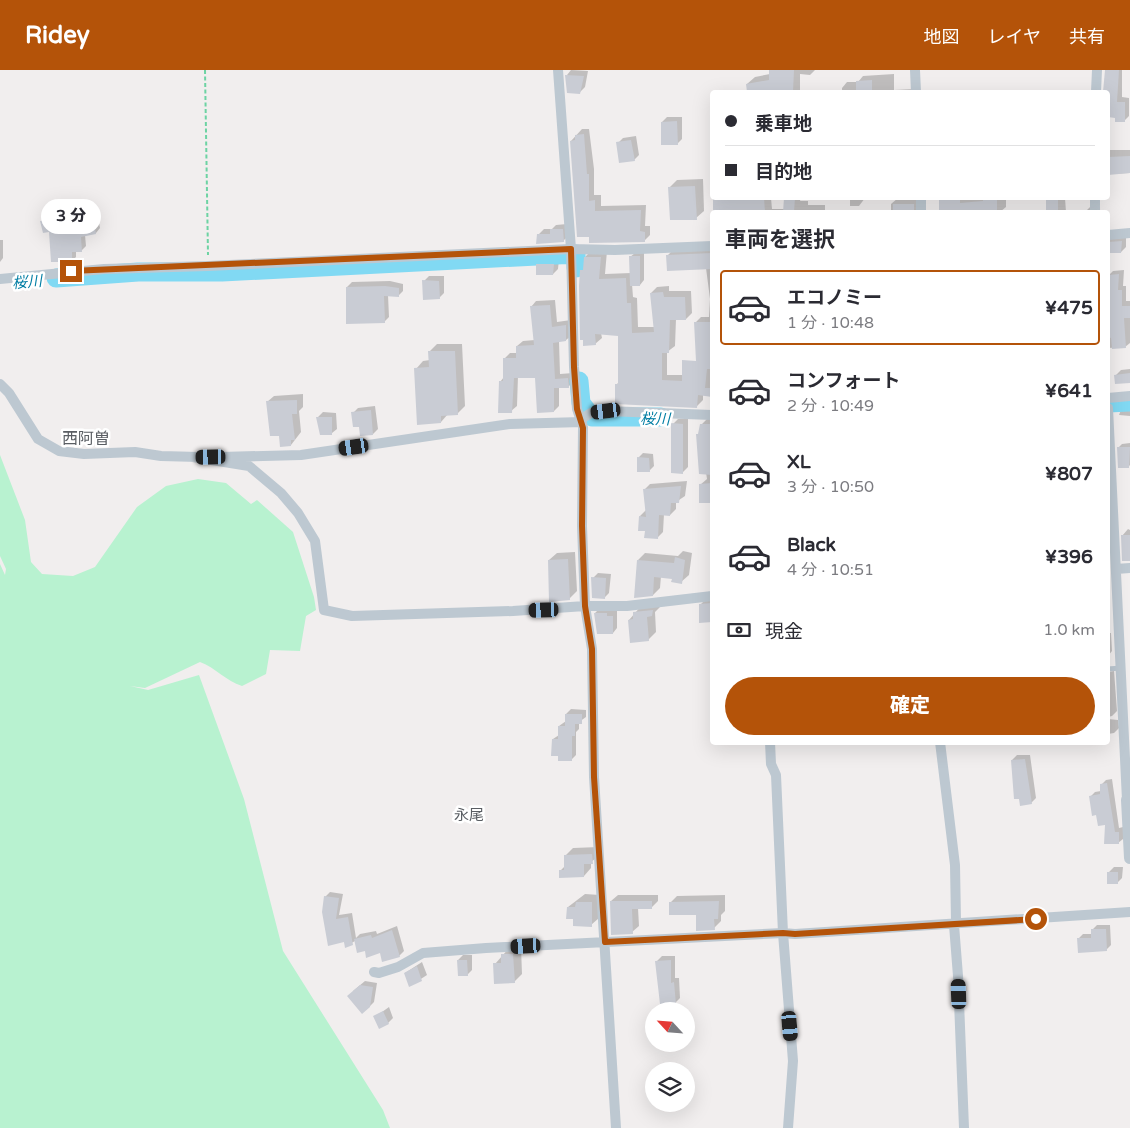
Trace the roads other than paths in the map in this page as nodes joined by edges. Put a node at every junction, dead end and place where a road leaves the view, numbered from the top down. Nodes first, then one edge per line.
1 (558, 70) edge
2 (915, 70) edge
3 (1096, 70) edge
4 (916, 90) edge
5 (1096, 90) edge
6 (1130, 233) edge
7 (1110, 235) edge
8 (710, 246) edge
9 (572, 252) junction
10 (0, 279) edge
11 (0, 384) edge
12 (1130, 396) edge
13 (1110, 398) edge
14 (710, 415) edge
15 (585, 418) junction
16 (194, 457) junction
17 (1110, 475) edge
18 (1130, 568) edge
19 (1113, 575) edge
20 (710, 596) edge
21 (585, 606) junction
22 (1121, 668) junction
23 (1110, 669) edge
24 (770, 745) edge
25 (940, 745) edge
26 (1127, 800) joint
27 (1130, 858) edge
28 (1130, 912) edge
29 (954, 924) junction
30 (783, 933) junction
31 (605, 942) junction
32 (374, 972) dead end
33 (616, 1128) edge
34 (788, 1128) edge
35 (964, 1128) edge

1 - 9 street
2 - 4 street
3 - 5 street
6 - 7 street
8 - 9 street
9 - 10 street
9 - 15 street
11 - 16 street
12 - 13 street
14 - 15 street
15 - 16 street
15 - 21 street
16 - 21 street
17 - 19 street
18 - 19 street
19 - 22 street
20 - 21 street
21 - 31 street
22 - 23 lane
22 - 26 street
24 - 30 street
25 - 29 street
26 - 27 street
28 - 29 street
29 - 30 street
29 - 35 street
30 - 31 street
30 - 34 street
31 - 32 street
31 - 33 street

